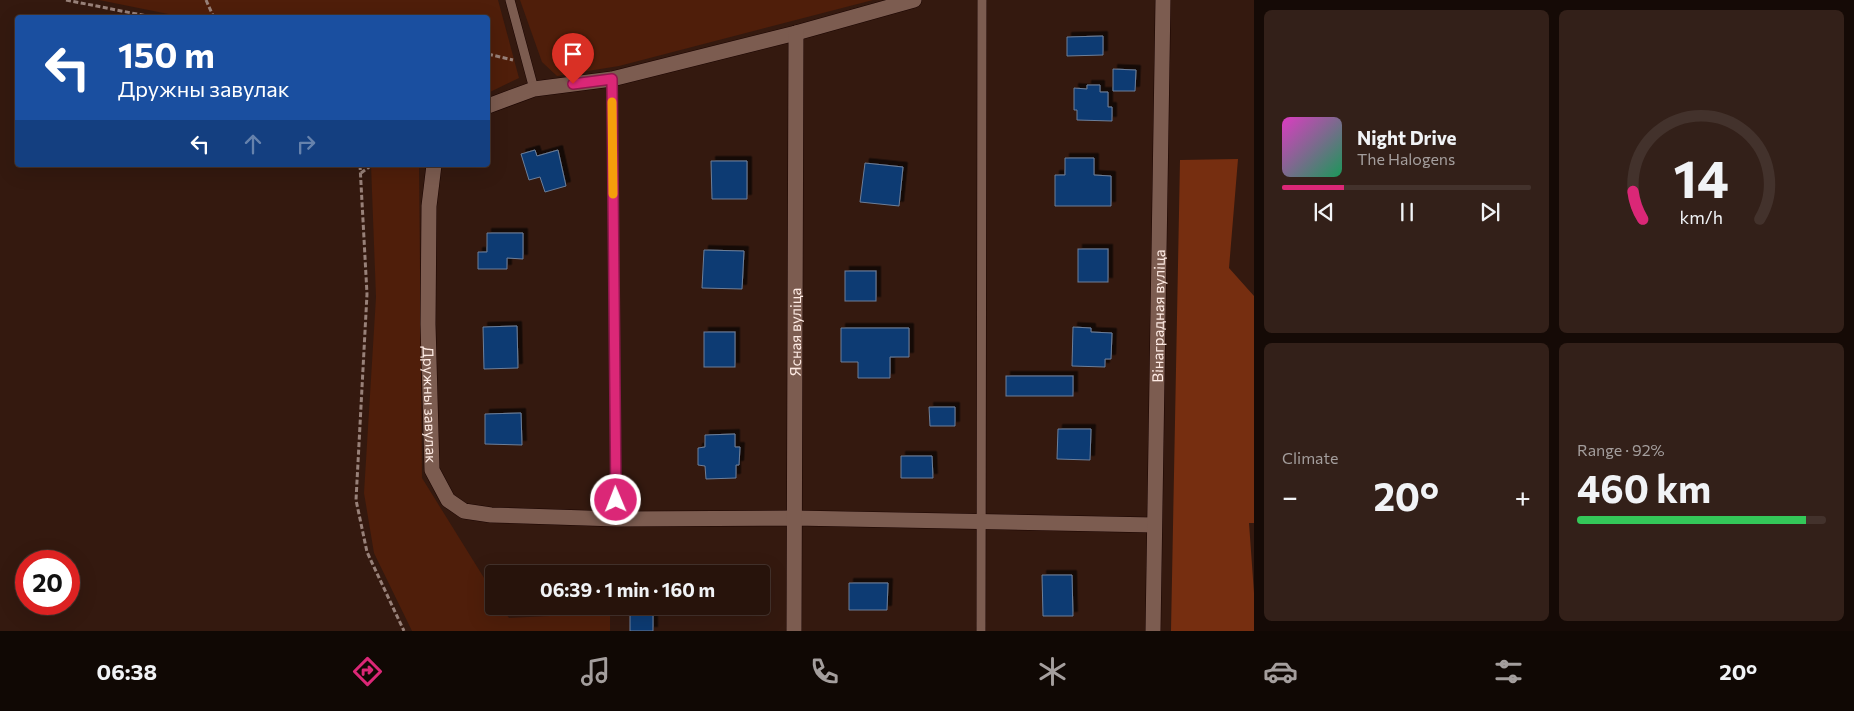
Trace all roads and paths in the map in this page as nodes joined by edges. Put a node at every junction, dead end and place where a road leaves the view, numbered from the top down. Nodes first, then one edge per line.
1 (66, 0) edge
2 (206, 0) edge
3 (510, 0) edge
4 (914, 0) edge
5 (982, 0) edge
6 (1163, 0) edge
7 (142, 15) edge
8 (213, 15) edge
9 (796, 33) junction
10 (490, 55) edge
11 (527, 64) junction
12 (612, 79) junction
13 (534, 89) junction
14 (490, 105) edge
15 (360, 167) edge
16 (369, 167) edge
17 (434, 167) edge
18 (360, 173) junction
19 (794, 518) junction
20 (616, 519) junction
21 (981, 523) junction
22 (1154, 525) junction
23 (404, 631) edge
24 (794, 631) edge
25 (981, 631) edge
26 (1153, 631) edge

1 - 7 path
2 - 8 path
3 - 11 lane
4 - 9 street
5 - 21 lane
6 - 22 street, Вінаградная вуліца
9 - 12 street
9 - 19 street, Ясная вуліца
10 - 11 path
11 - 13 lane
12 - 13 street
12 - 20 lane
13 - 14 street
15 - 18 path
16 - 18 path
17 - 20 street, Дружны завулак
18 - 23 path
19 - 20 street, Дружны завулак
19 - 21 street, Дружны завулак
19 - 24 street, Ясная вуліца
21 - 22 street, Дружны завулак
21 - 25 lane
22 - 26 street, Вінаградная вуліца

